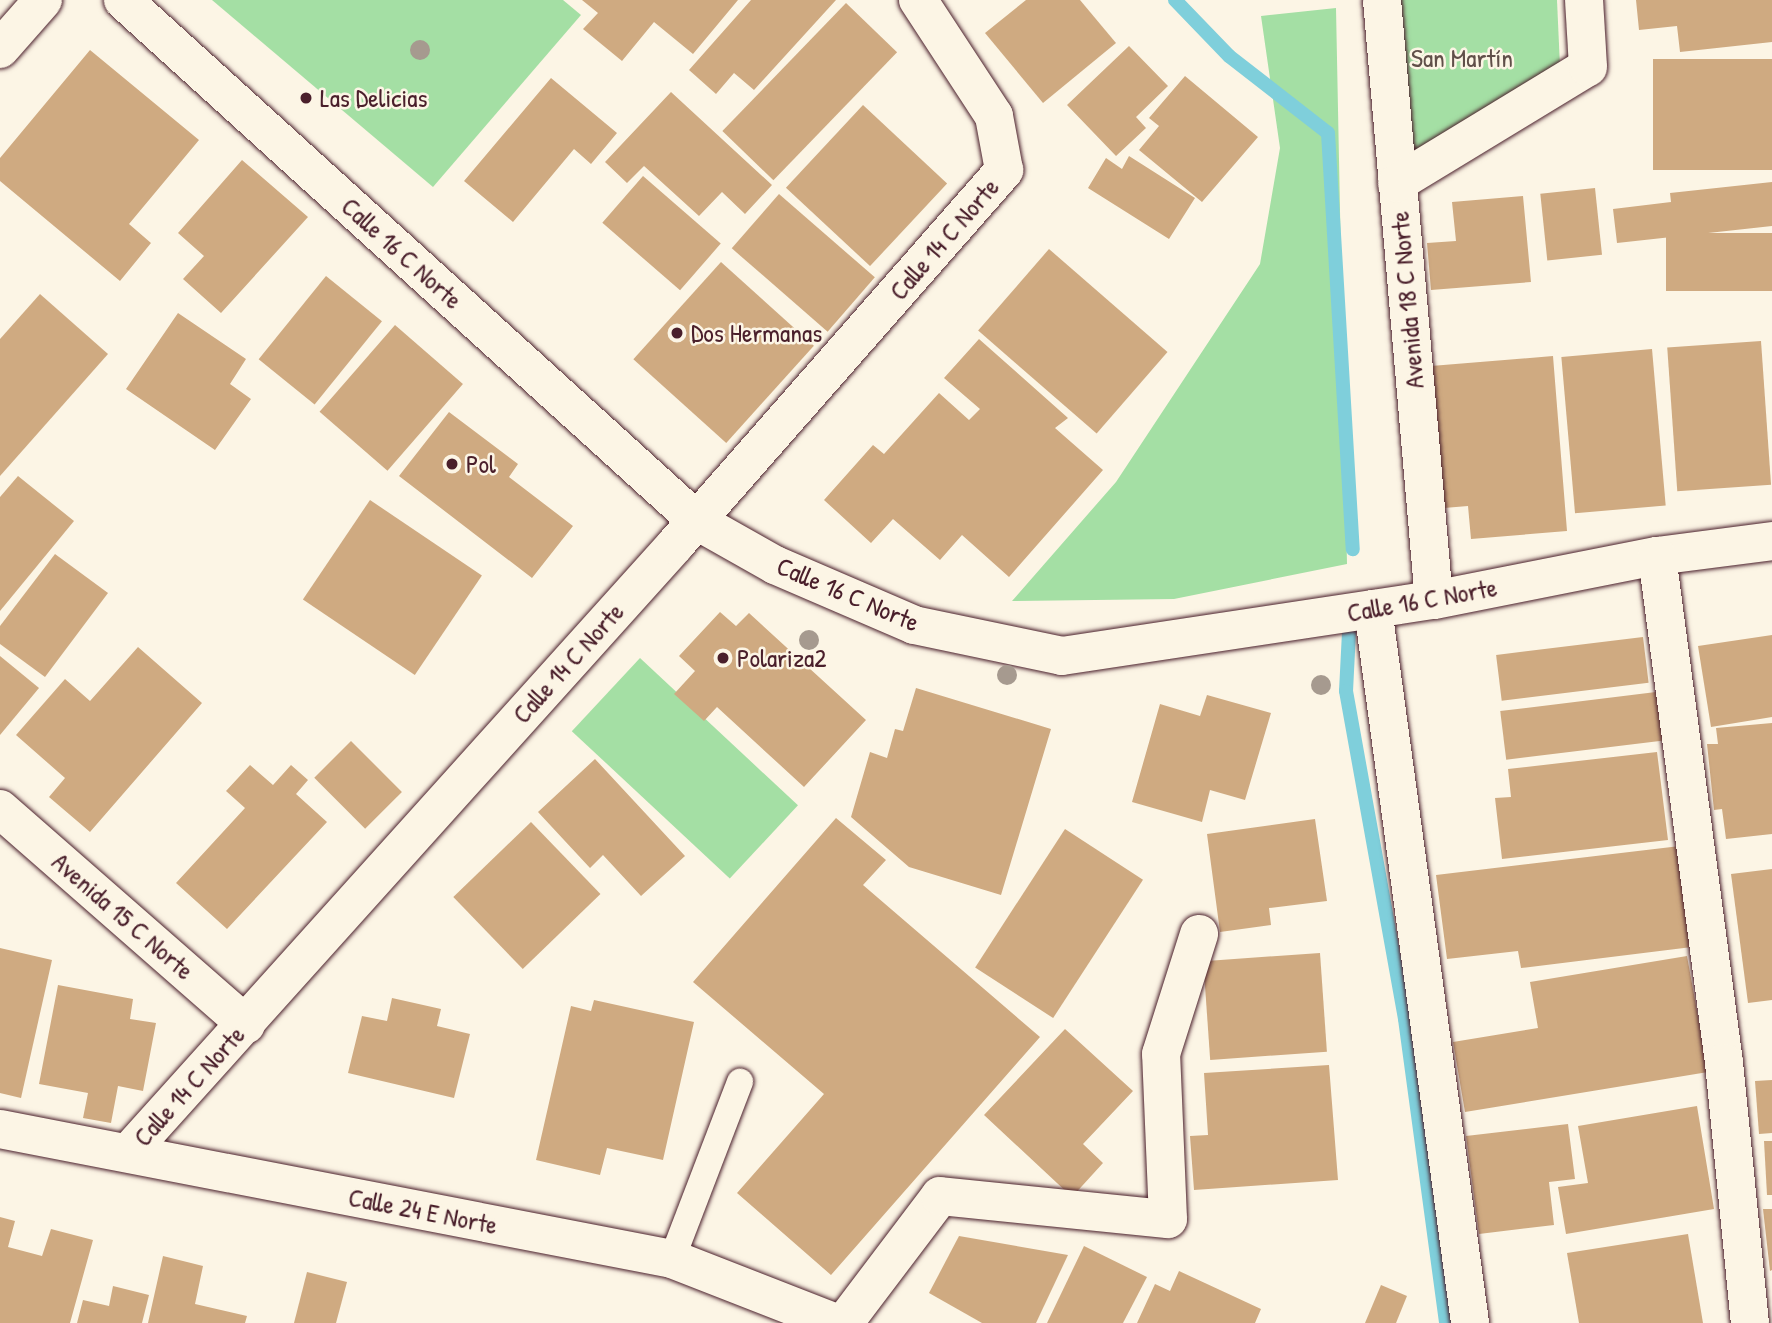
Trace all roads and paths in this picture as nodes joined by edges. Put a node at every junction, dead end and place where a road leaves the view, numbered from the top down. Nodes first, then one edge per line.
1 (43, 0) edge
2 (123, 0) edge
3 (918, 0) edge
4 (1382, 0) edge
5 (1584, 0) edge
6 (0, 49) edge
7 (1397, 183) junction
8 (697, 521) junction
9 (1772, 541) edge
10 (1657, 556) junction
11 (1434, 600) junction
12 (1373, 609) junction
13 (0, 809) edge
14 (1199, 934) dead end
15 (246, 1024) junction
16 (740, 1082) dead end
17 (0, 1129) edge
18 (128, 1153) junction
19 (672, 1259) junction
20 (836, 1323) edge
21 (844, 1323) edge
22 (1470, 1323) edge
23 (1750, 1323) edge

1 - 6 street
2 - 8 street, Calle 16 C Norte
3 - 8 street, Calle 14 C Norte
4 - 7 street, Avenida 18 C Norte
5 - 7 street
7 - 11 street, Avenida 18 C Norte
8 - 12 street, Calle 16 C Norte
8 - 15 street, Calle 14 C Norte
9 - 10 street, Calle 16 C Norte
10 - 11 street, Calle 16 C Norte
10 - 23 street
11 - 12 street, Calle 16 C Norte
12 - 22 street
13 - 15 street, Avenida 15 C Norte
14 - 21 street
15 - 18 street, Calle 14 C Norte
16 - 19 lane
17 - 18 street, Calle 24 E Norte
18 - 19 street, Calle 24 E Norte
19 - 20 street, Calle 24 E Norte

